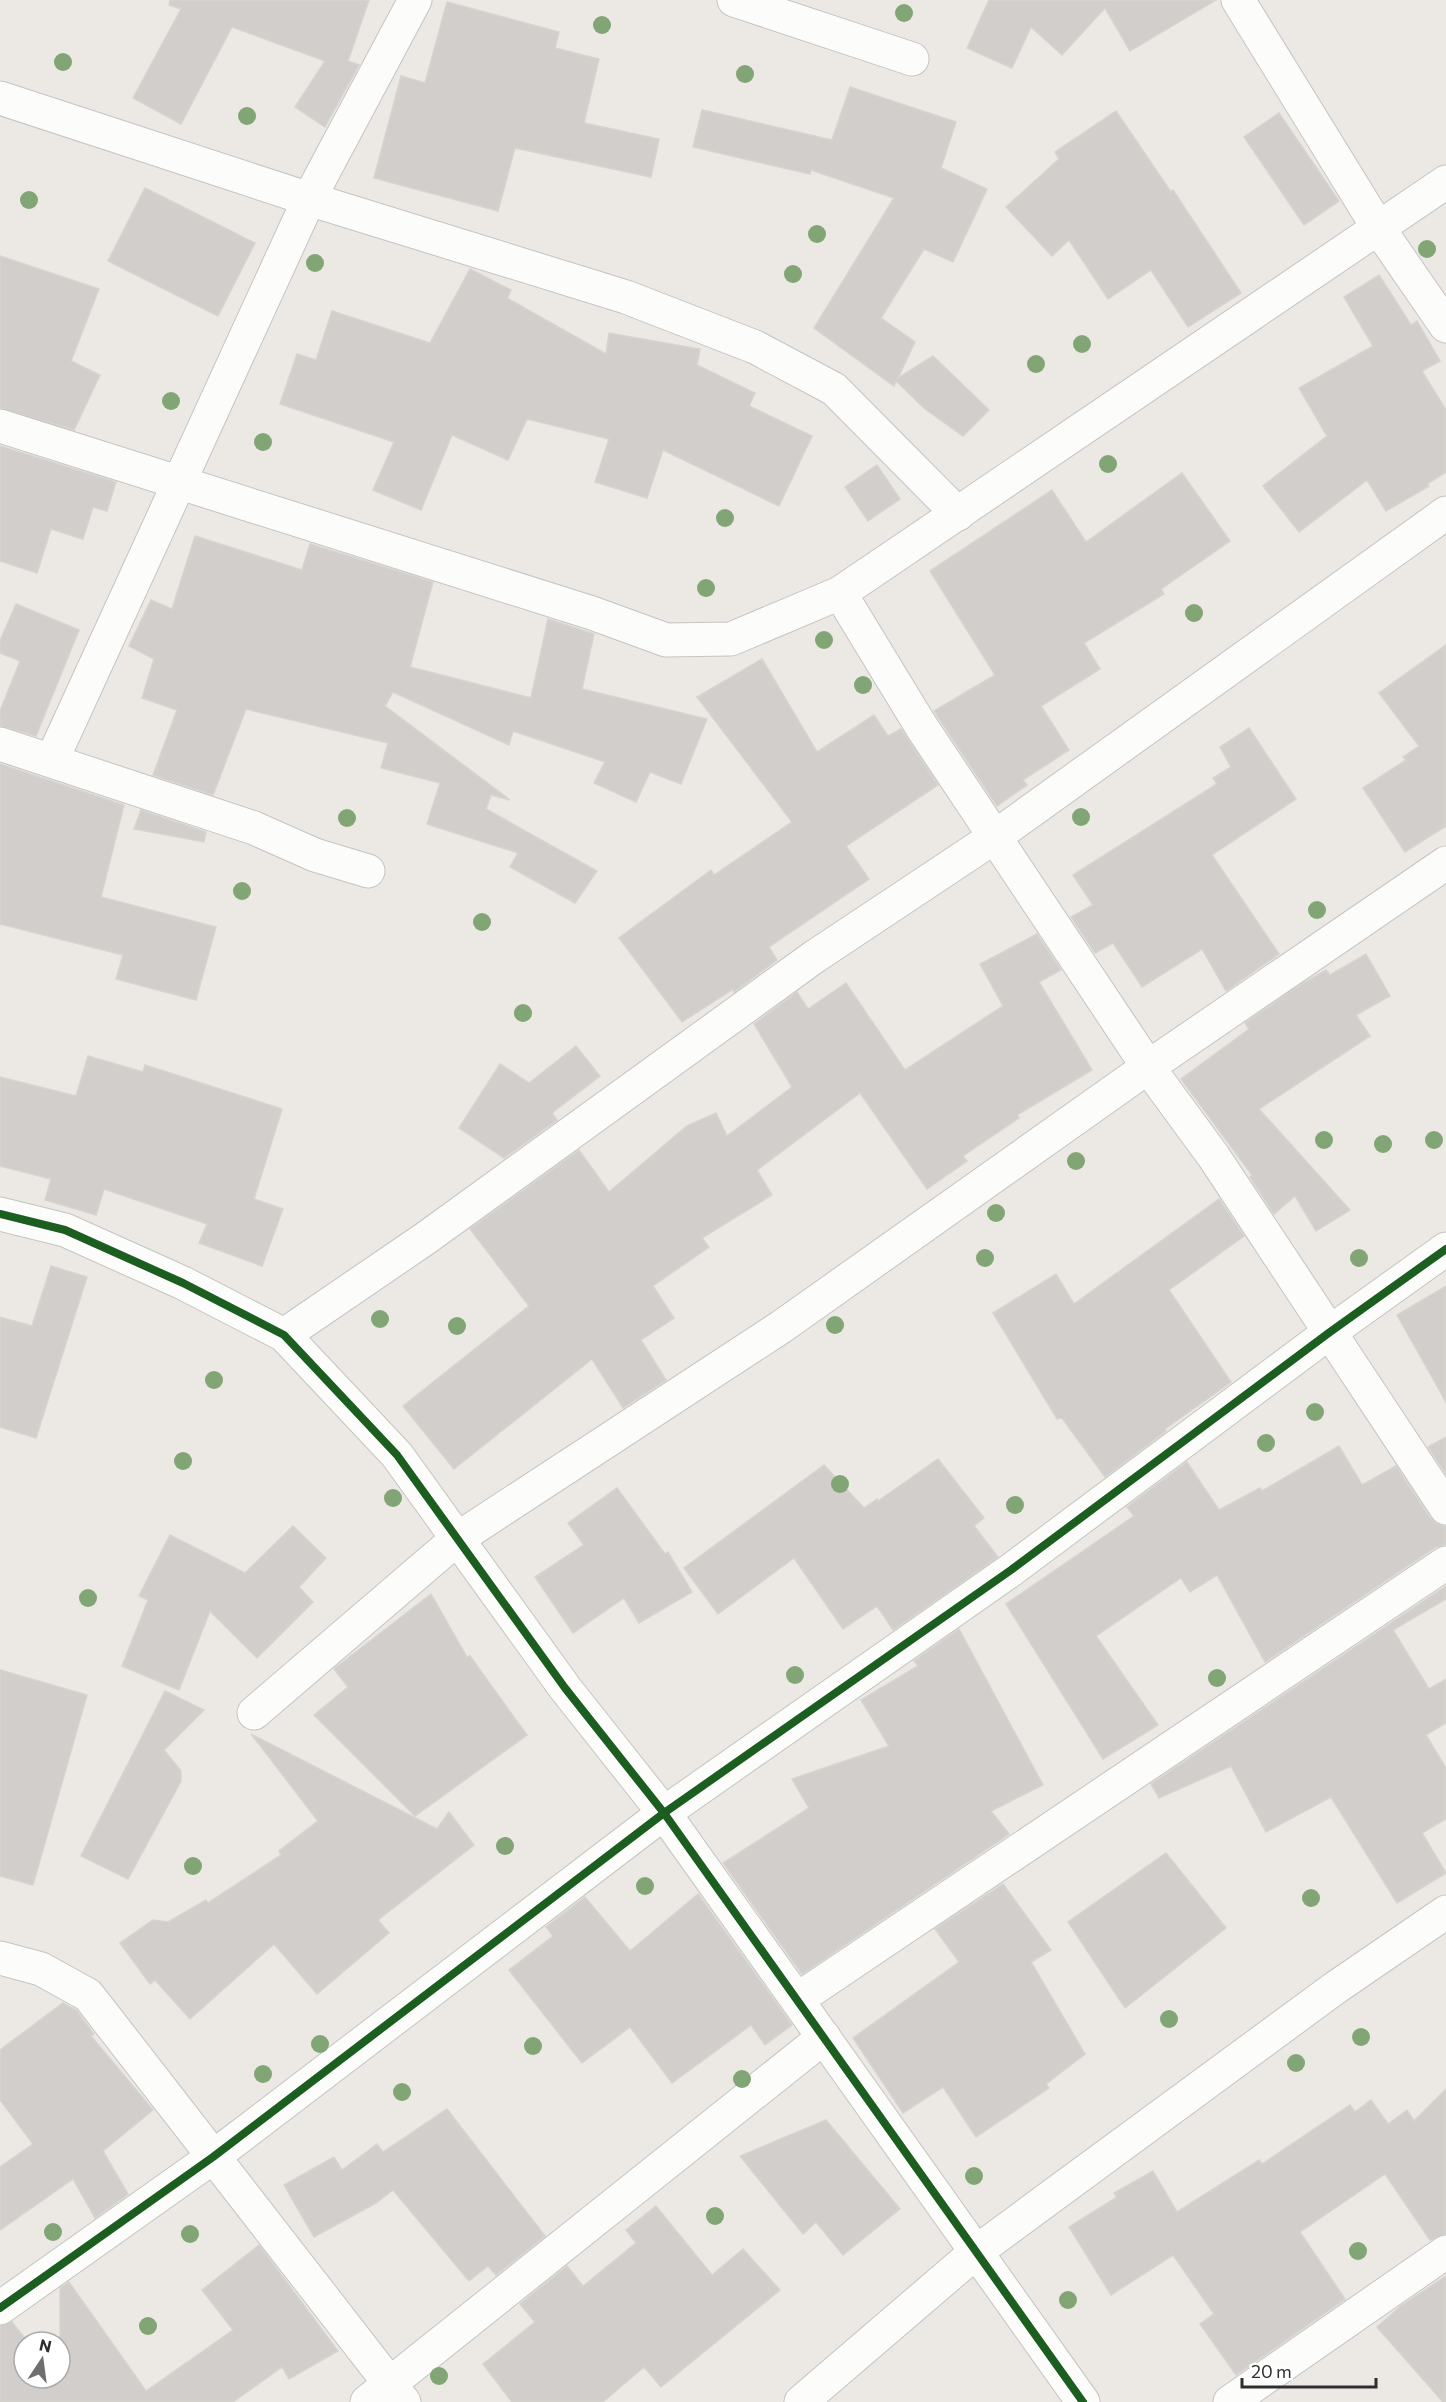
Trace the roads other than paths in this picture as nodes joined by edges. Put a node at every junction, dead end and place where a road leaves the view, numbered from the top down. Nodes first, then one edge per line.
1 (415, 0) edge
2 (734, 0) edge
3 (1238, 0) edge
4 (912, 59) dead end
5 (0, 98) edge
6 (1446, 182) edge
7 (309, 199) junction
8 (1378, 229) junction
9 (1446, 326) edge
10 (0, 426) edge
11 (179, 482) junction
12 (1446, 513) edge
13 (958, 514) junction
14 (840, 592) junction
15 (0, 744) edge
16 (52, 760) junction
17 (996, 836) junction
18 (1446, 862) edge
19 (368, 871) dead end
20 (1148, 1067) junction
21 (0, 1214) edge
22 (1446, 1249) edge
23 (1330, 1332) junction
24 (284, 1335) junction
25 (1446, 1508) edge
26 (457, 1539) junction
27 (1446, 1563) edge
28 (254, 1713) dead end
29 (664, 1813) junction
30 (1446, 1912) edge
31 (0, 1958) edge
32 (798, 1999) junction
33 (824, 2037) junction
34 (213, 2157) junction
35 (976, 2252) junction
36 (1446, 2252) edge
37 (0, 2308) edge
38 (387, 2396) edge
39 (801, 2402) edge
40 (1083, 2402) edge
41 (1230, 2402) edge

1 - 7 street
2 - 4 street
3 - 8 street
5 - 7 street
6 - 8 street
7 - 11 street
7 - 13 street
8 - 9 street
8 - 13 street
10 - 11 street
11 - 14 street
11 - 16 street
12 - 17 street
13 - 14 street
14 - 17 street
15 - 16 street
16 - 19 street
17 - 20 street
17 - 24 street
18 - 20 street
20 - 23 street
20 - 26 street
21 - 24 street
22 - 23 street
23 - 25 street
23 - 29 street
24 - 26 street
26 - 28 street
26 - 29 street
27 - 32 street
29 - 32 street
29 - 34 street
30 - 35 street
31 - 34 street
32 - 33 street
33 - 35 street
33 - 38 street
34 - 37 street
34 - 38 street
35 - 39 street
35 - 40 street
36 - 41 street

